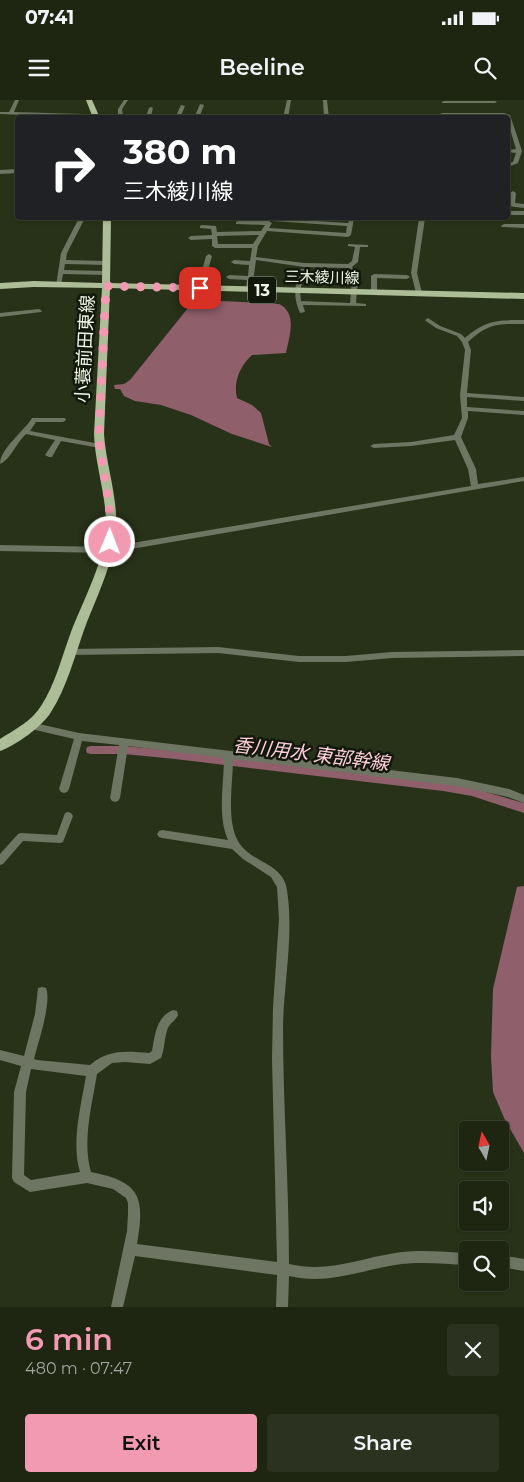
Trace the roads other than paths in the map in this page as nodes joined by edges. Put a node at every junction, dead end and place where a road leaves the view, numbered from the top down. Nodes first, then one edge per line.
1 (17, 100) edge
2 (89, 100) edge
3 (126, 100) edge
4 (289, 100) edge
5 (325, 100) edge
6 (444, 101) edge
7 (495, 101) edge
8 (202, 105) dead end
9 (0, 106) edge
10 (183, 106) dead end
11 (151, 108) dead end
12 (11, 113) junction
13 (0, 114) edge
14 (499, 114) junction
15 (33, 115) edge
16 (96, 115) edge
17 (120, 115) edge
18 (149, 115) edge
19 (179, 115) edge
20 (197, 115) edge
21 (286, 115) edge
22 (327, 115) edge
23 (504, 115) edge
24 (510, 123) edge
25 (510, 142) edge
26 (516, 143) junction
27 (524, 144) edge
28 (510, 151) edge
29 (519, 151) junction
30 (510, 165) edge
31 (15, 171) edge
32 (0, 172) edge
33 (511, 199) edge
34 (524, 206) edge
35 (510, 213) edge
36 (524, 213) edge
37 (81, 220) edge
38 (106, 220) edge
39 (351, 220) edge
40 (422, 220) edge
41 (238, 223) dead end
42 (268, 224) edge
43 (350, 225) junction
44 (504, 226) dead end
45 (524, 226) edge
46 (202, 227) dead end
47 (215, 236) junction
48 (191, 238) dead end
49 (350, 245) dead end
50 (358, 245) junction
51 (255, 246) junction
52 (366, 246) dead end
53 (209, 256) dead end
54 (348, 258) dead end
55 (359, 258) junction
56 (253, 260) junction
57 (63, 262) junction
58 (234, 262) dead end
59 (304, 265) junction
60 (350, 266) junction
61 (106, 268) junction
62 (61, 272) junction
63 (302, 275) junction
64 (229, 277) dead end
65 (406, 277) dead end
66 (251, 278) junction
67 (355, 278) junction
68 (58, 285) junction
69 (0, 286) edge
70 (106, 286) junction
71 (200, 288) junction
72 (250, 289) junction
73 (297, 290) junction
74 (355, 292) junction
75 (374, 292) junction
76 (419, 293) junction
77 (524, 296) edge
78 (301, 304) junction
79 (353, 304) junction
80 (364, 305) dead end
81 (39, 311) dead end
82 (302, 312) dead end
83 (0, 315) edge
84 (428, 320) dead end
85 (524, 322) edge
86 (466, 342) junction
87 (463, 395) junction
88 (524, 399) edge
89 (464, 409) junction
90 (524, 413) edge
91 (63, 420) dead end
92 (26, 432) junction
93 (456, 437) junction
94 (59, 438) junction
95 (100, 446) junction
96 (374, 446) dead end
97 (49, 455) dead end
98 (0, 462) edge
99 (524, 479) edge
100 (474, 487) junction
101 (0, 548) edge
102 (108, 550) junction
103 (70, 652) junction
104 (524, 653) edge
105 (30, 726) junction
106 (79, 737) junction
107 (0, 746) edge
108 (123, 747) junction
109 (229, 759) junction
110 (64, 789) dead end
111 (115, 798) dead end
112 (524, 799) edge
113 (68, 816) dead end
114 (162, 834) dead end
115 (235, 845) junction
116 (0, 861) edge
117 (42, 992) dead end
118 (173, 1015) dead end
119 (0, 1055) edge
120 (27, 1062) junction
121 (92, 1071) junction
122 (87, 1176) junction
123 (129, 1250) junction
124 (459, 1258) edge
125 (509, 1262) edge
126 (524, 1265) edge
127 (284, 1269) junction
128 (117, 1307) edge
129 (282, 1307) edge

1 - 12 street
2 - 16 main road
3 - 17 street
4 - 21 street
5 - 22 street
6 - 7 street
6 - 14 street
7 - 14 street
8 - 20 street
9 - 13 street
10 - 19 street
11 - 18 street
12 - 13 street
12 - 15 street
14 - 23 street
24 - 26 street
25 - 26 street
26 - 27 street
26 - 29 street
28 - 29 street
29 - 30 street
31 - 32 street
33 - 34 street
35 - 36 street
37 - 57 street
38 - 61 main road, 小蓑前田東線
39 - 43 street
40 - 76 street
41 - 42 street
42 - 43 street
42 - 43 street
42 - 47 street
42 - 51 street
44 - 45 street
46 - 47 street
47 - 48 street
47 - 51 street
49 - 50 street
50 - 52 street
50 - 55 street
51 - 56 street
53 - 71 street
54 - 55 street
55 - 60 street
56 - 58 street
56 - 59 street
56 - 66 street
57 - 61 street
57 - 62 street
59 - 60 street
59 - 63 street
60 - 67 street
61 - 62 street
61 - 70 main road, 小蓑前田東線
62 - 68 street
63 - 67 street
63 - 73 street
64 - 66 street
65 - 75 street
66 - 72 street
67 - 74 street
68 - 69 main road, 三木綾川線 / 13
68 - 70 main road, 三木綾川線 / 13
70 - 71 main road, 三木綾川線 / 13
70 - 95 main road, 小蓑前田東線
71 - 72 main road, 三木綾川線 / 13
72 - 73 main road, 三木綾川線 / 13
73 - 74 main road, 三木綾川線 / 13
73 - 78 street
74 - 75 main road, 三木綾川線 / 13
74 - 79 street
75 - 76 main road, 三木綾川線 / 13
76 - 77 main road, 三木綾川線 / 13
78 - 79 street
78 - 82 street
79 - 80 street
81 - 83 street
84 - 86 street
85 - 86 street
86 - 87 street
87 - 88 street
87 - 89 street
89 - 90 street
89 - 93 street
91 - 92 street
92 - 94 street
92 - 98 street
93 - 96 street
93 - 100 street
94 - 95 street
94 - 97 street
95 - 102 main road, 小蓑前田東線
99 - 100 street
100 - 102 street
101 - 102 street
102 - 103 main road, 小蓑前田東線
103 - 104 street
103 - 105 main road, 小蓑前田東線
105 - 106 street
105 - 107 main road, 小蓑前田東線
106 - 108 street
106 - 110 street
108 - 109 street
108 - 111 street
109 - 112 street
109 - 115 street
113 - 116 street
114 - 115 street
115 - 127 street
117 - 120 street
118 - 121 street
119 - 120 street
120 - 121 street
120 - 122 street
121 - 122 street
122 - 123 street
123 - 127 street
123 - 128 street
124 - 127 street
125 - 126 street
127 - 129 street

